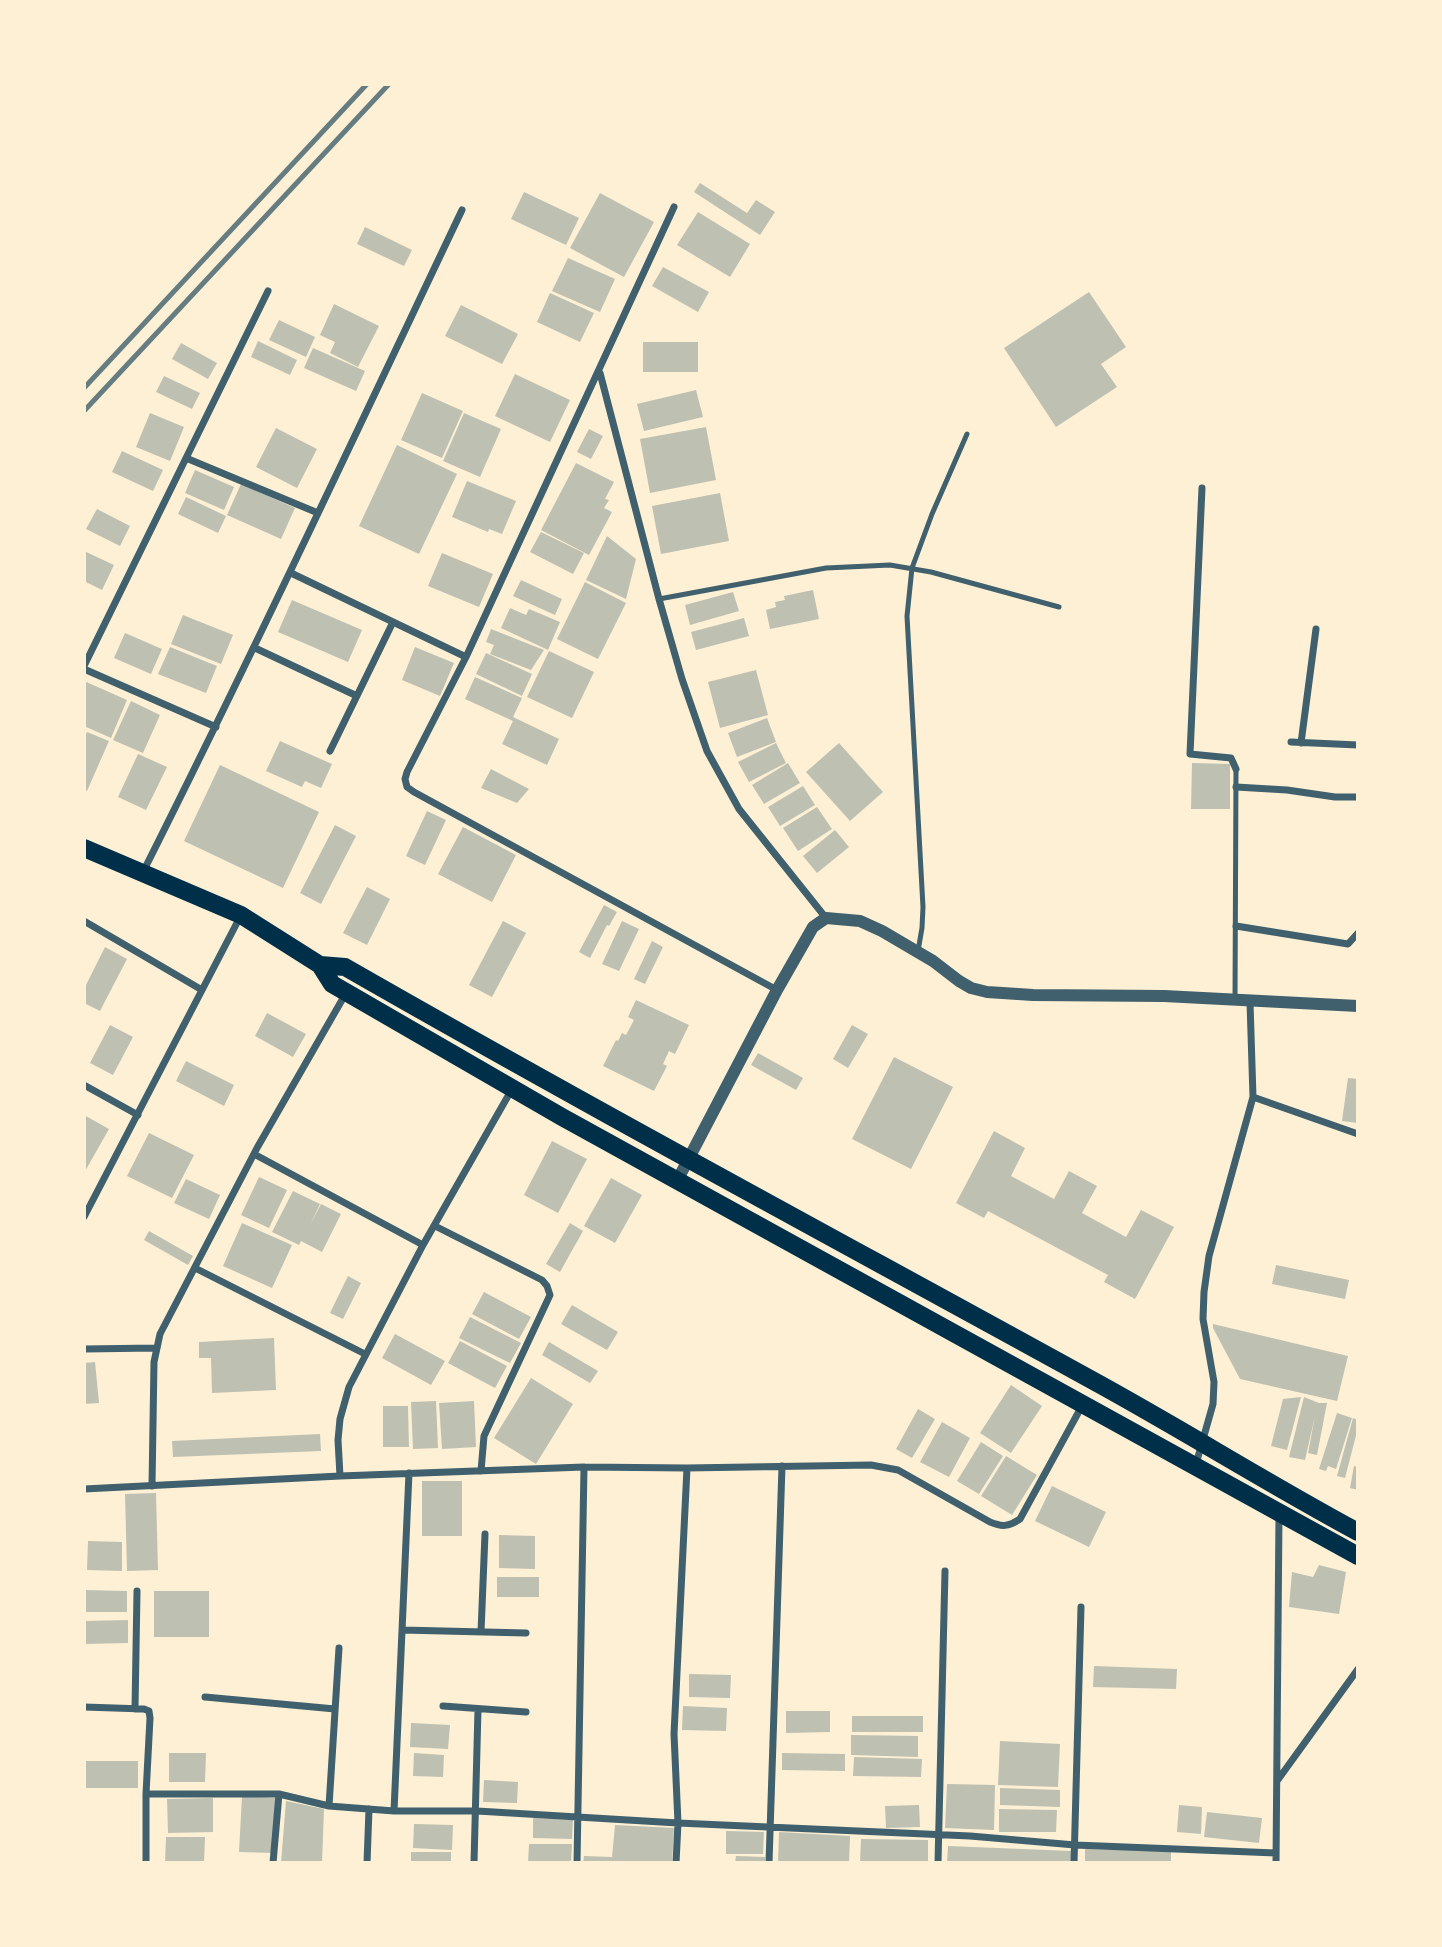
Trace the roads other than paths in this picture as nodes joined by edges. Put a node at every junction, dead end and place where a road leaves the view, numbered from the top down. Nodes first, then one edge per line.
1 (674, 207) dead end
2 (462, 210) dead end
3 (268, 291) dead end
4 (600, 372) junction
5 (967, 434) dead end
6 (186, 458) junction
7 (1202, 488) dead end
8 (318, 513) junction
9 (912, 568) junction
10 (291, 573) junction
11 (659, 599) junction
12 (1059, 607) dead end
13 (393, 622) junction
14 (1316, 629) dead end
15 (255, 648) junction
16 (467, 657) junction
17 (84, 668) edge
18 (358, 696) junction
19 (216, 727) junction
20 (1291, 742) dead end
21 (1301, 743) junction
22 (1358, 745) edge
23 (330, 751) dead end
24 (1236, 769) joint
25 (1236, 787) junction
26 (1358, 797) edge
27 (84, 848) edge
28 (143, 873) junction
29 (242, 915) junction
30 (826, 918) junction
31 (84, 921) edge
32 (1236, 926) junction
33 (1358, 933) edge
34 (918, 952) junction
35 (320, 965) junction
36 (202, 990) junction
37 (777, 990) junction
38 (347, 993) junction
39 (1235, 1000) junction
40 (1250, 1002) junction
41 (1358, 1006) edge
42 (84, 1085) edge
43 (512, 1088) junction
44 (1253, 1097) junction
45 (138, 1115) junction
46 (1358, 1134) edge
47 (254, 1154) junction
48 (689, 1158) junction
49 (677, 1181) junction
50 (84, 1217) edge
51 (435, 1226) junction
52 (423, 1245) junction
53 (195, 1268) junction
54 (155, 1348) junction
55 (84, 1349) edge
56 (365, 1354) junction
57 (1083, 1404) junction
58 (1202, 1444) junction
59 (1196, 1465) junction
60 (782, 1466) junction
61 (584, 1467) junction
62 (687, 1468) junction
63 (481, 1471) junction
64 (409, 1473) junction
65 (340, 1476) junction
66 (152, 1486) junction
67 (84, 1489) edge
68 (1280, 1512) junction
69 (1358, 1532) edge
70 (485, 1534) dead end
71 (1358, 1556) edge
72 (945, 1571) dead end
73 (137, 1591) dead end
74 (1081, 1607) dead end
75 (402, 1630) junction
76 (481, 1632) junction
77 (526, 1633) dead end
78 (338, 1648) dead end
79 (1358, 1669) edge
80 (205, 1697) dead end
81 (443, 1706) dead end
82 (84, 1707) edge
83 (135, 1709) junction
84 (335, 1709) junction
85 (478, 1709) junction
86 (526, 1712) dead end
87 (1276, 1782) junction
88 (146, 1794) junction
89 (279, 1794) junction
90 (329, 1806) junction
91 (369, 1809) junction
92 (394, 1811) junction
93 (477, 1811) junction
94 (580, 1817) junction
95 (678, 1823) junction
96 (771, 1828) junction
97 (939, 1836) junction
98 (1075, 1845) junction
99 (1276, 1853) junction
100 (146, 1863) edge
101 (273, 1863) edge
102 (367, 1863) edge
103 (474, 1863) edge
104 (577, 1863) edge
105 (676, 1863) edge
106 (769, 1863) edge
107 (938, 1863) edge
108 (1074, 1863) edge
109 (1276, 1863) edge

1 - 4 street
2 - 8 street
3 - 6 street
4 - 11 street
4 - 16 street
5 - 9 lane
6 - 8 street
6 - 17 street
7 - 24 street
8 - 10 street
9 - 11 lane
9 - 12 lane
9 - 34 lane
10 - 13 street
10 - 15 street
11 - 30 street
13 - 16 street
13 - 18 street
14 - 21 street
15 - 18 street
15 - 19 street
16 - 37 street
17 - 19 street
18 - 23 street
19 - 28 street
20 - 21 street
21 - 22 street
24 - 25 lane
25 - 26 street
25 - 32 lane
27 - 28 main road
28 - 29 main road
29 - 35 main road
29 - 36 street
30 - 34 street
30 - 37 street
31 - 36 street
32 - 33 street
32 - 39 lane
34 - 39 street
35 - 38 main road
35 - 48 main road
36 - 45 street
37 - 48 street
38 - 43 main road
38 - 47 street
39 - 40 street
40 - 41 street
40 - 44 street
42 - 45 street
43 - 49 main road
43 - 51 street
44 - 46 street
44 - 58 street
45 - 50 street
47 - 52 street
47 - 53 street
48 - 49 street
48 - 58 main road
49 - 57 main road
51 - 52 street
51 - 63 street
52 - 56 street
53 - 54 street
53 - 56 street
54 - 55 street
54 - 66 street
56 - 65 street
57 - 59 main road
57 - 60 street
58 - 59 street
58 - 69 main road
59 - 68 main road
60 - 62 street
60 - 96 street
61 - 62 street
61 - 63 street
61 - 94 street
62 - 95 street
63 - 64 street
64 - 65 street
64 - 75 street
65 - 66 street
66 - 67 street
68 - 71 main road
68 - 87 street
70 - 76 street
72 - 97 street
73 - 83 street
74 - 98 street
75 - 76 street
75 - 92 street
76 - 77 street
78 - 84 street
79 - 87 street
80 - 84 street
81 - 85 street
82 - 83 street
83 - 88 street
84 - 90 street
85 - 86 street
85 - 93 street
87 - 99 street
88 - 89 street
88 - 100 street
89 - 90 street
89 - 101 street
90 - 91 street
91 - 92 street
91 - 102 street
92 - 93 street
93 - 94 street
93 - 103 street
94 - 95 street
94 - 104 street
95 - 96 street
95 - 105 street
96 - 97 street
96 - 106 street
97 - 98 street
97 - 107 street
98 - 99 street
98 - 108 street
99 - 109 street

